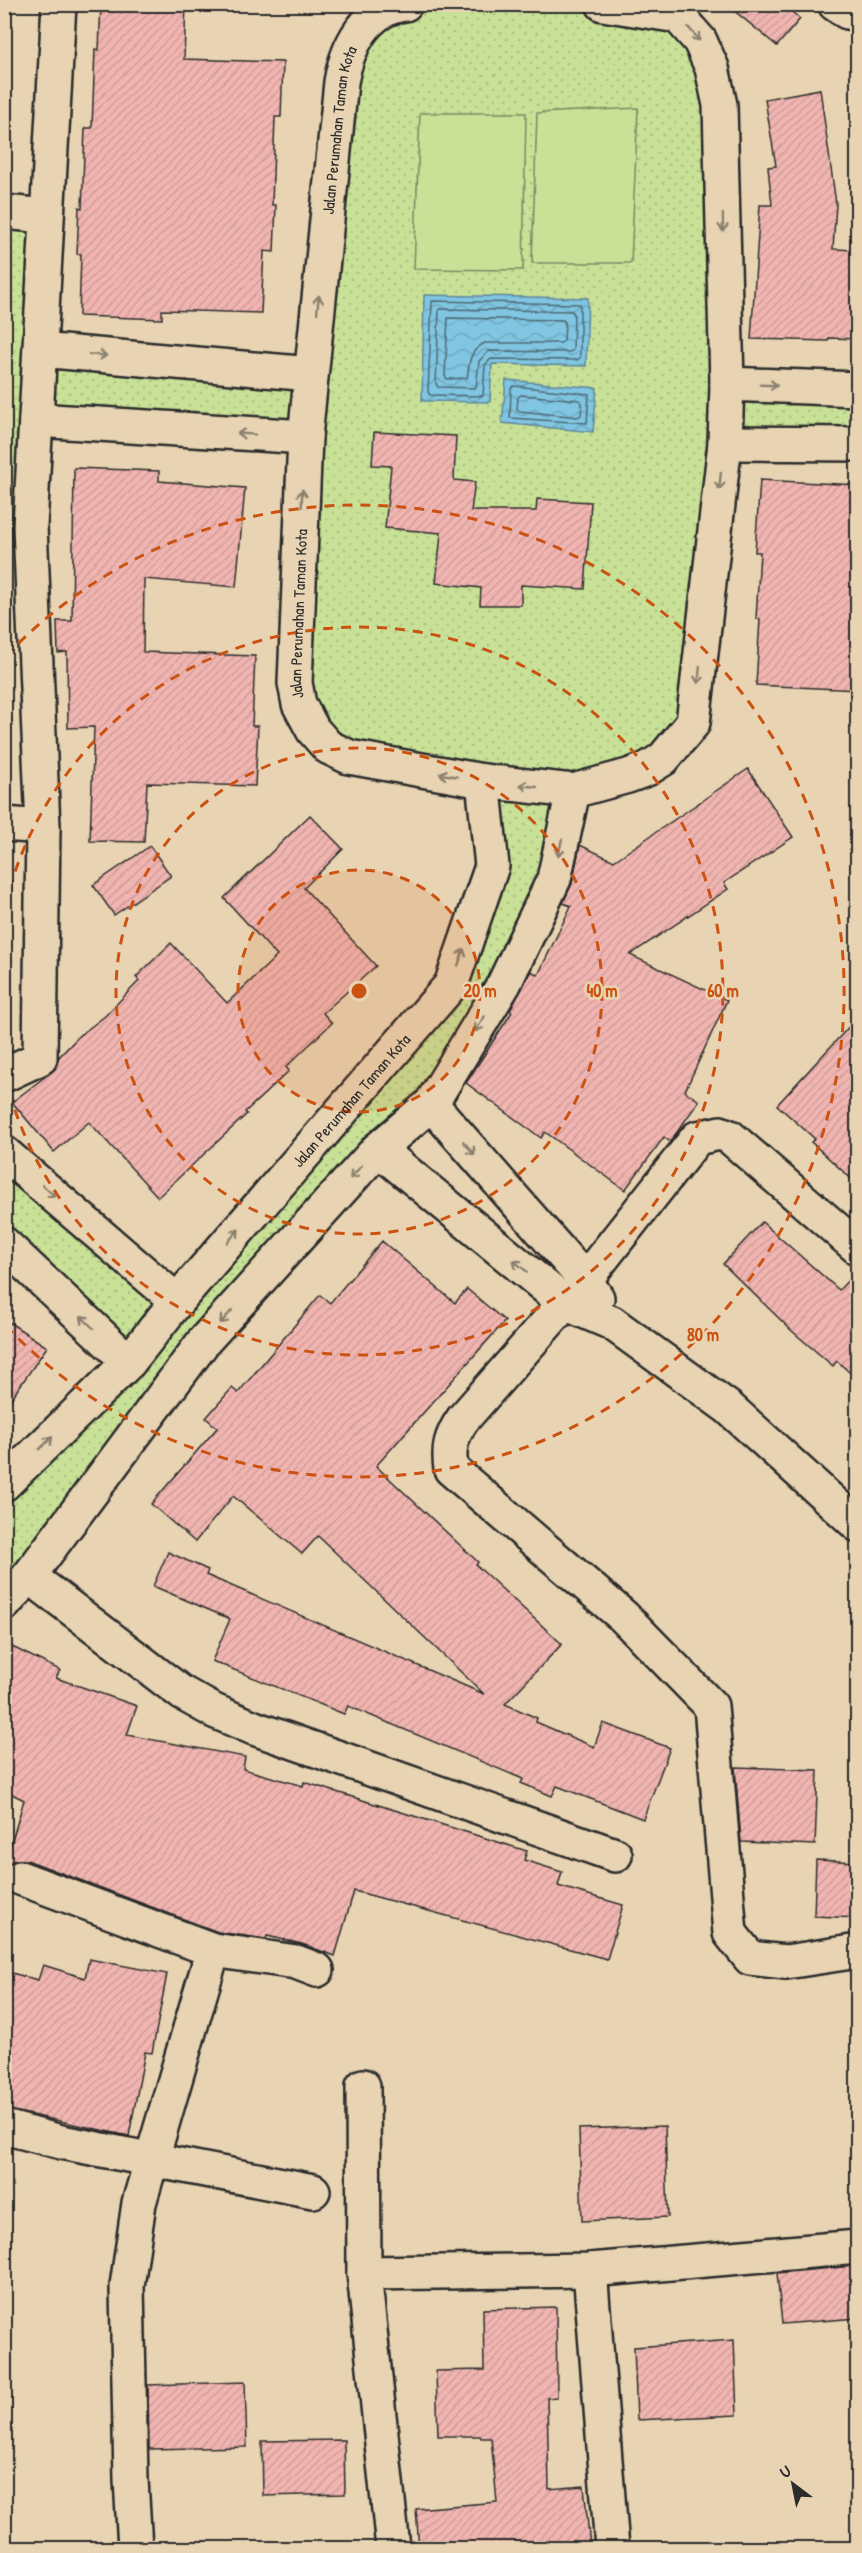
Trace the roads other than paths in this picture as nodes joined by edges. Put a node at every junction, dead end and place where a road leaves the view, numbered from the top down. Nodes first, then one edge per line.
1 (59, 4) edge
2 (405, 4) edge
3 (603, 4) edge
4 (835, 4) edge
5 (858, 14) edge
6 (4, 212) edge
7 (46, 216) junction
8 (40, 350) junction
9 (311, 374) junction
10 (728, 384) junction
11 (858, 389) edge
12 (36, 420) junction
13 (305, 438) junction
14 (725, 443) junction
15 (858, 444) edge
16 (17, 526) edge
17 (483, 781) junction
18 (573, 791) junction
19 (4, 824) edge
20 (43, 827) junction
21 (4, 1075) edge
22 (431, 1104) junction
23 (378, 1149) junction
24 (4, 1153) edge
25 (4, 1244) edge
26 (858, 1248) edge
27 (575, 1292) junction
28 (177, 1301) junction
29 (129, 1362) junction
30 (4, 1484) edge
31 (858, 1525) edge
32 (29, 1576) junction
33 (4, 1604) edge
34 (615, 1856) dead end
35 (20, 1878) dead end
36 (213, 1950) junction
37 (858, 1952) edge
38 (317, 1970) dead end
39 (363, 2086) dead end
40 (4, 2127) edge
41 (150, 2159) junction
42 (313, 2191) dead end
43 (858, 2247) edge
44 (591, 2270) junction
45 (364, 2273) junction
46 (135, 2548) edge
47 (393, 2548) edge
48 (612, 2548) edge

1 - 7 street
9 -> 2 street, Jalan Perumahan Taman Kota
3 -> 10 street
4 - 5 street
6 - 7 street
7 - 8 street
8 -> 9 street
8 - 12 street
9 - 13 street, Jalan Perumahan Taman Kota
10 -> 11 street
10 - 14 street
13 -> 12 street
12 - 16 street
17 -> 13 street, Jalan Perumahan Taman Kota
14 - 15 street
14 -> 18 street
16 - 20 street
18 -> 17 street
28 -> 17 street, Jalan Perumahan Taman Kota
18 -> 22 street
19 - 20 street
20 - 21 street
22 - 23 street
22 -> 27 street
27 -> 23 street
23 -> 32 street
24 -> 28 street
29 -> 25 street
26 - 27 street
27 - 31 street
27 - 37 street
28 - 29 street, Jalan Perumahan Taman Kota
30 -> 29 street, Jalan Perumahan Taman Kota
32 - 33 street
32 - 34 street
35 - 36 street
36 - 38 street
36 - 41 street
39 - 45 street
40 - 41 street
41 - 42 street
41 - 46 street
43 - 44 street
44 - 45 street
44 - 48 street
45 - 47 street

